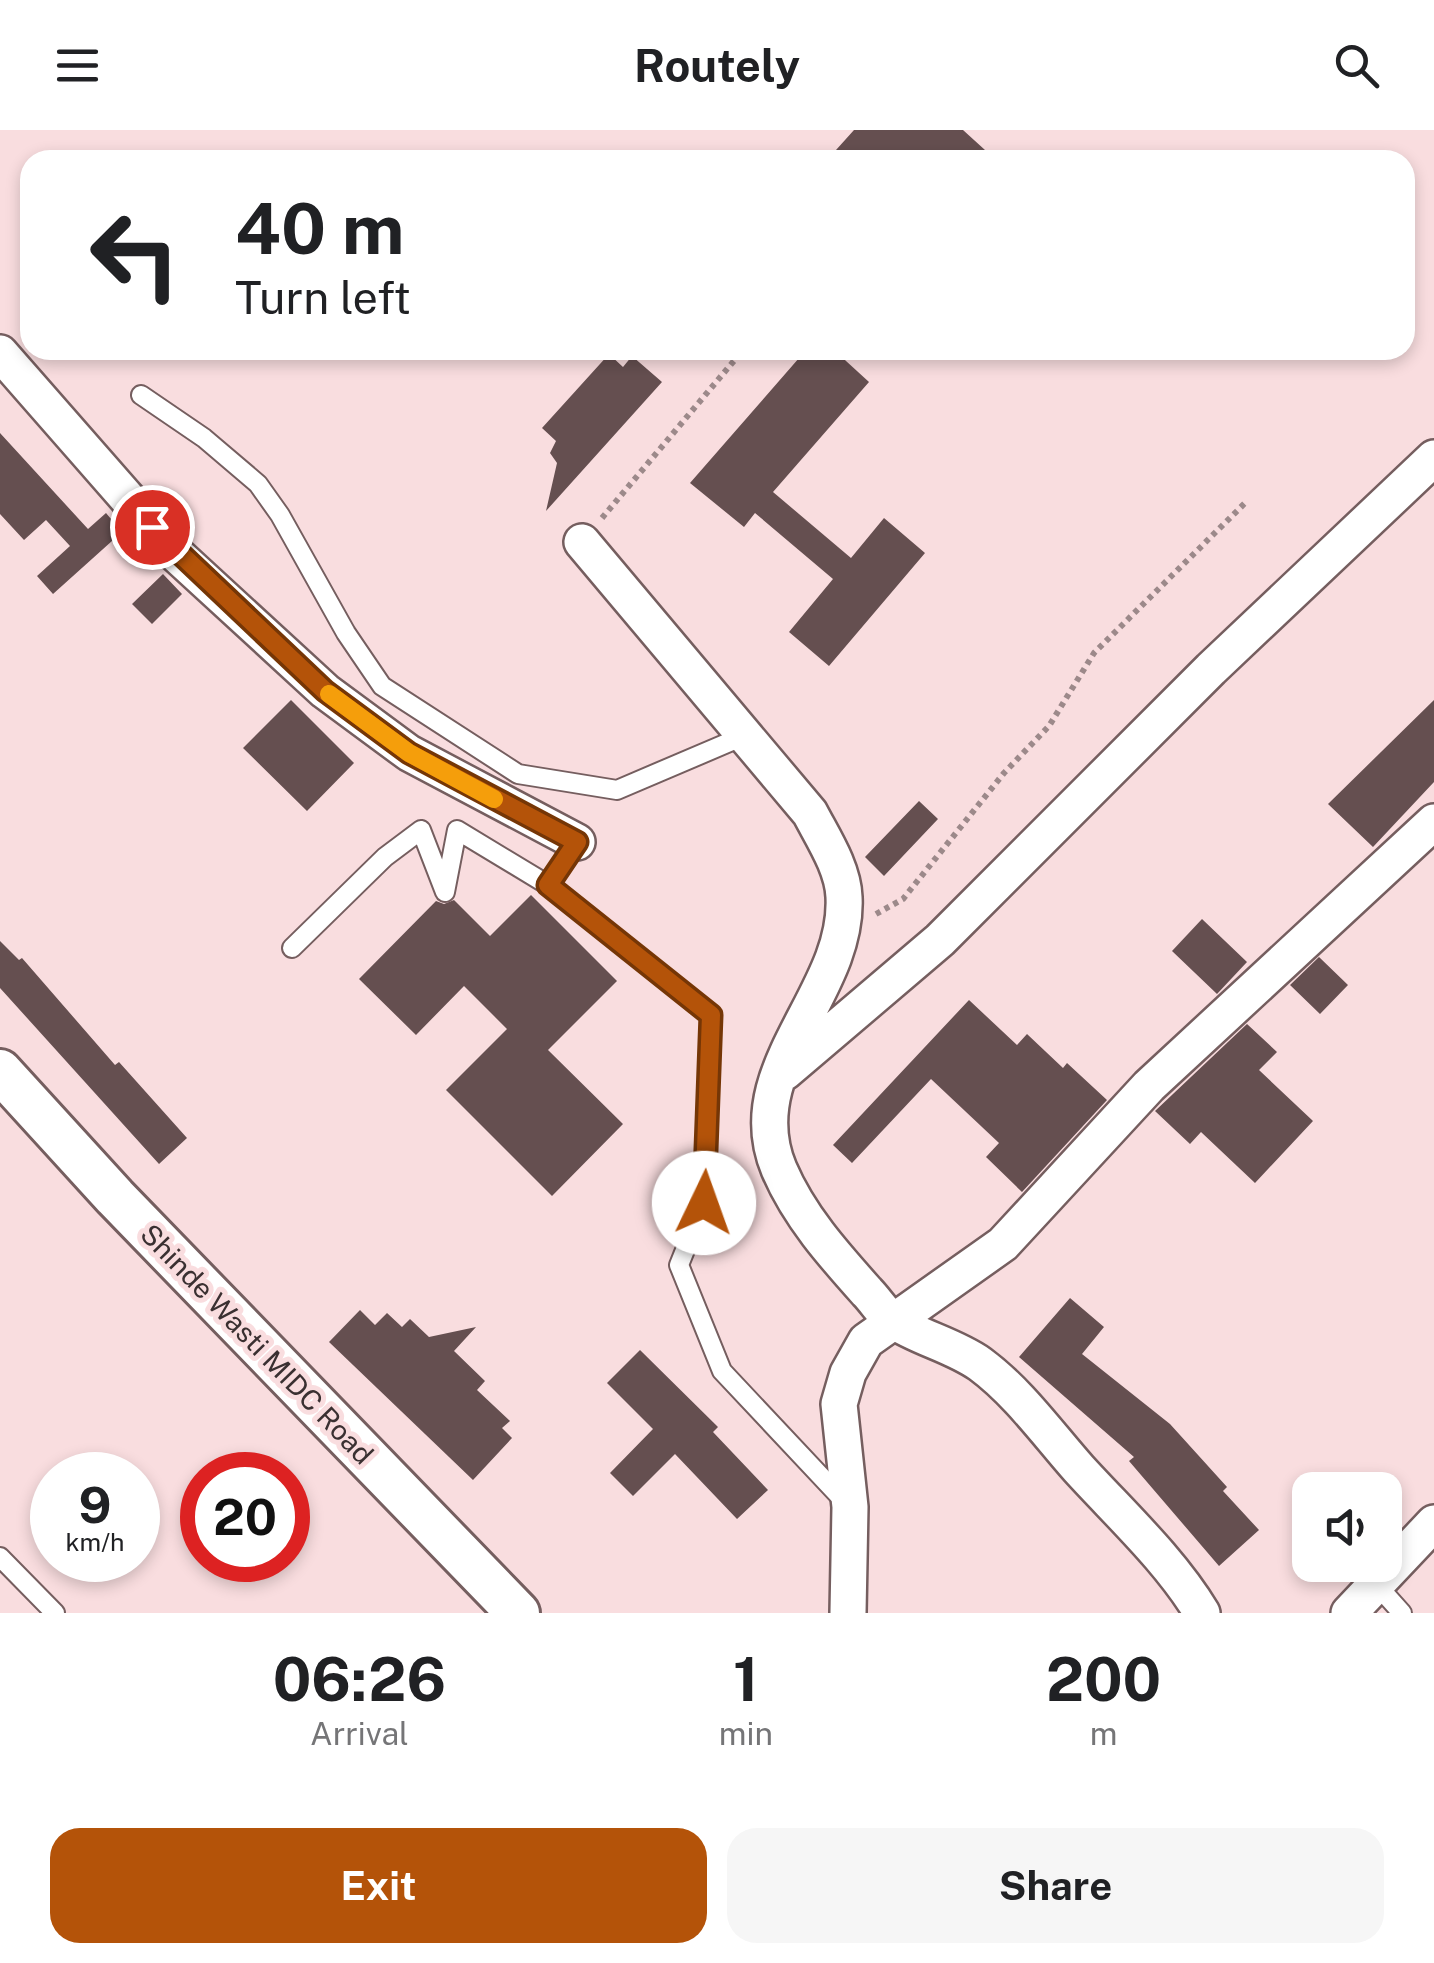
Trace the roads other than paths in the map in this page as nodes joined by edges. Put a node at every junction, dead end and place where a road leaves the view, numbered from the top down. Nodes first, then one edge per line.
1 (0, 353) edge
2 (141, 395) dead end
3 (1434, 458) edge
4 (582, 542) road end
5 (747, 735) junction
6 (1434, 822) edge
7 (577, 842) joint
8 (548, 885) junction
9 (292, 948) dead end
10 (0, 1072) edge
11 (774, 1080) junction
12 (892, 1319) junction
13 (850, 1507) junction
14 (1434, 1523) edge
15 (0, 1557) edge
16 (1377, 1585) junction
17 (55, 1613) edge
18 (518, 1613) edge
19 (848, 1613) edge
20 (1202, 1613) edge
21 (1348, 1613) edge
22 (1402, 1613) edge

1 - 7 street
2 - 5 lane
3 - 11 street
4 - 5 street
5 - 11 street
6 - 12 street
7 - 8 lane
8 - 9 lane
8 - 13 lane
10 - 18 street, Shinde Wasti MIDC Road
11 - 12 street
12 - 13 street
12 - 20 street
13 - 19 street
14 - 16 street
15 - 17 lane
16 - 21 street
16 - 22 lane

